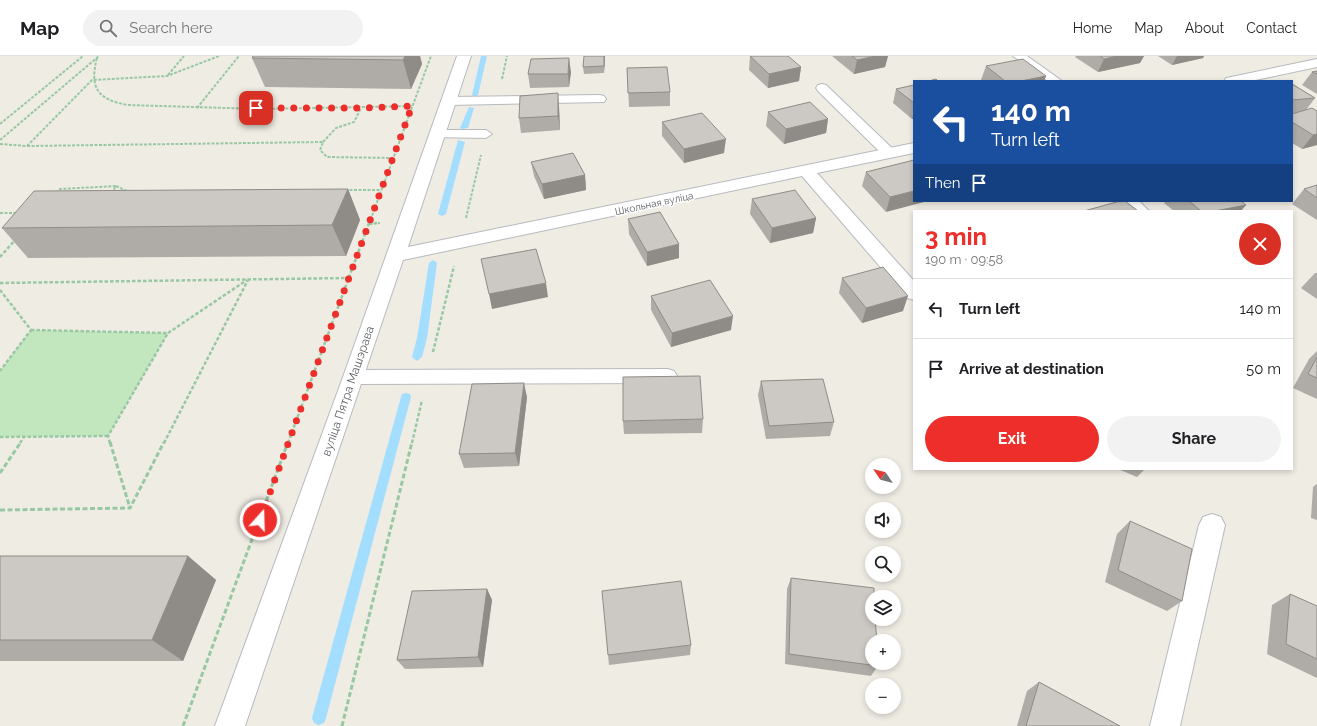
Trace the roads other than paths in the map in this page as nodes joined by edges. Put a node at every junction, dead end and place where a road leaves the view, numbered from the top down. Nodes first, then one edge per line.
1 (464, 56) edge
2 (1019, 56) edge
3 (1317, 63) edge
4 (1055, 80) edge
5 (1236, 80) edge
6 (822, 88) dead end
7 (600, 99) dead end
8 (449, 101) junction
9 (436, 134) junction
10 (486, 134) dead end
11 (913, 148) edge
12 (889, 153) junction
13 (806, 171) junction
14 (1131, 202) edge
15 (1141, 210) edge
16 (394, 256) junction
17 (913, 292) edge
18 (668, 376) edge
19 (354, 377) junction
20 (1212, 525) dead end
21 (230, 726) edge
22 (1165, 726) edge

1 - 8 street, вуліца Пятра Машэрава
2 - 4 lane
3 - 5 street
6 - 12 lane
7 - 8 lane
8 - 9 street, вуліца Пятра Машэрава
9 - 10 lane
9 - 16 street, вуліца Пятра Машэрава
11 - 12 street, Школьная вуліца
12 - 13 street, Школьная вуліца
13 - 16 street, Школьная вуліца
13 - 17 street
14 - 15 lane
16 - 19 street, вуліца Пятра Машэрава
18 - 19 lane
19 - 21 street, вуліца Пятра Машэрава
20 - 22 street

